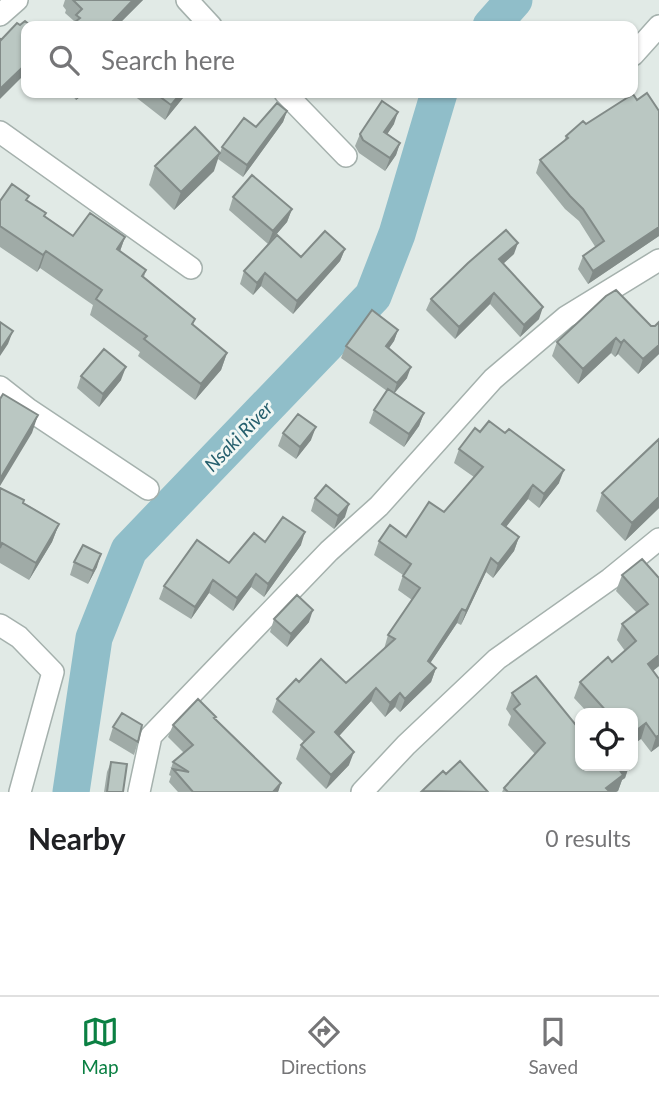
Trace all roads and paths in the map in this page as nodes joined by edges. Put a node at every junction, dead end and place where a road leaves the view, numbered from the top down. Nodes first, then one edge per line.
1 (17, 0) edge
2 (187, 0) edge
3 (0, 16) edge
4 (206, 21) edge
5 (659, 26) edge
6 (638, 49) edge
7 (290, 98) edge
8 (0, 132) edge
9 (346, 156) dead end
10 (659, 260) edge
11 (191, 268) dead end
12 (0, 387) edge
13 (148, 489) dead end
14 (659, 538) edge
15 (0, 625) edge
16 (20, 792) edge
17 (139, 792) edge
18 (362, 792) edge

1 - 3 street
2 - 4 street
5 - 6 street
7 - 9 street
8 - 11 street
10 - 17 street
12 - 13 street
14 - 18 street
15 - 16 street

